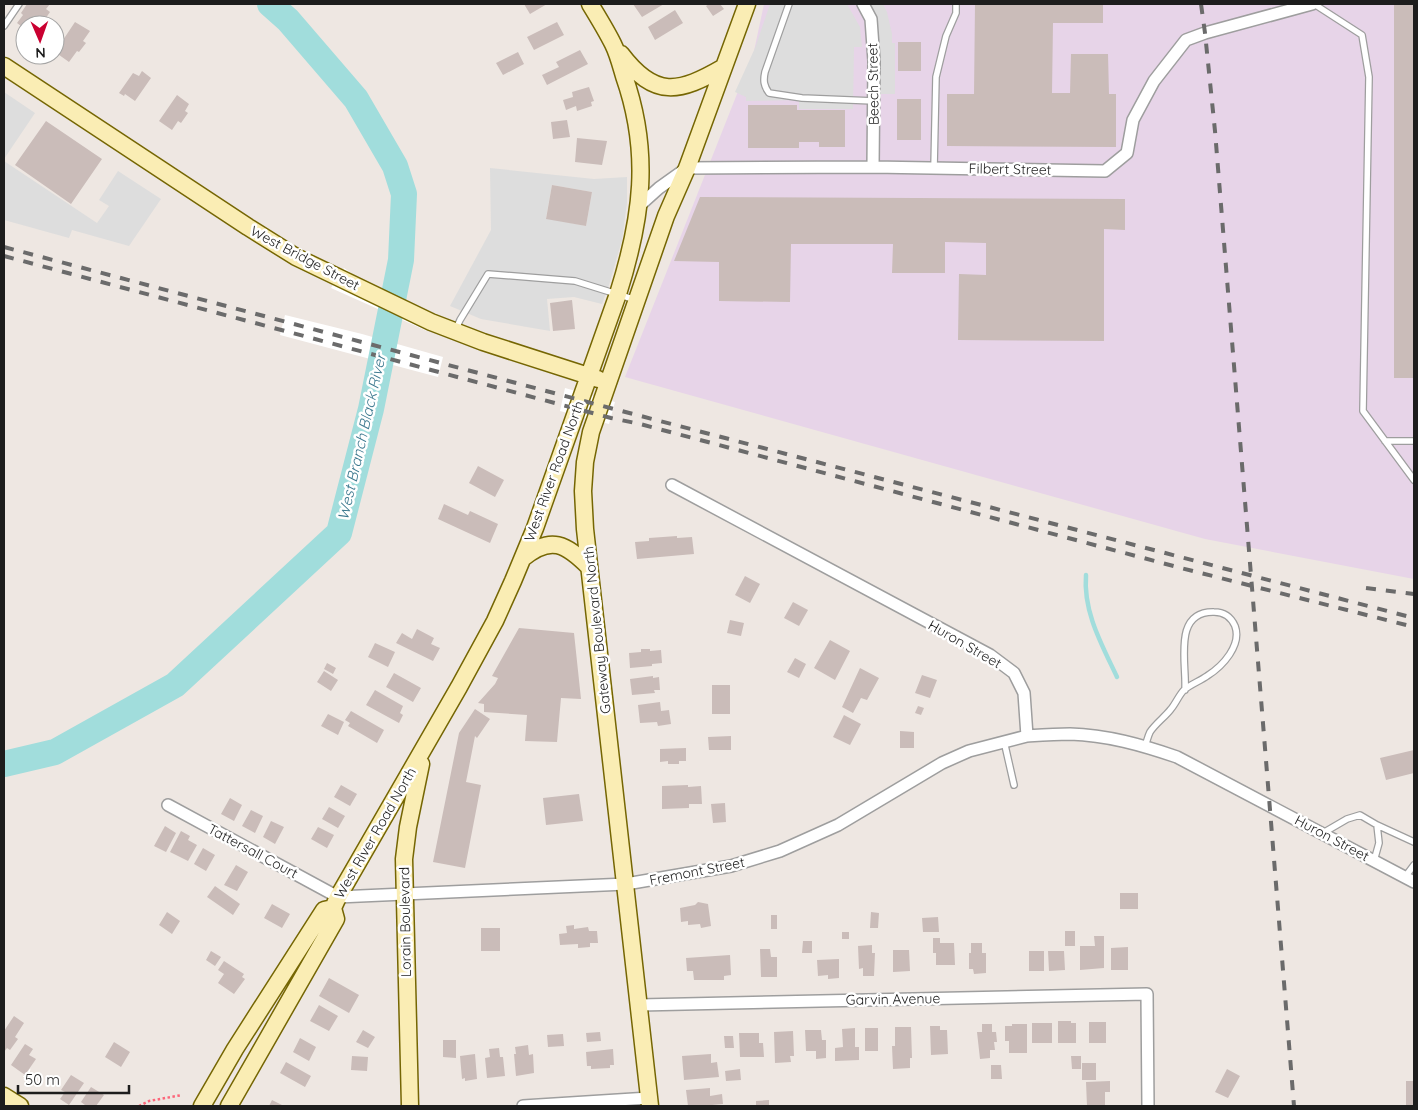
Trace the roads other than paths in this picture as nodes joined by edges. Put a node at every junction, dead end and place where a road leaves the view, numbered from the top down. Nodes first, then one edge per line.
1 (19, 4) edge
2 (590, 4) edge
3 (747, 4) edge
4 (789, 4) edge
5 (863, 4) edge
6 (956, 4) edge
7 (1313, 4) edge
8 (4, 26) edge
9 (613, 45) junction
10 (4, 66) edge
11 (724, 67) junction
12 (874, 100) junction
13 (873, 167) junction
14 (687, 168) junction
15 (934, 168) junction
16 (639, 206) junction
17 (618, 294) junction
18 (637, 300) junction
19 (456, 332) junction
20 (588, 376) junction
21 (608, 382) junction
22 (1385, 441) junction
23 (1414, 441) edge
24 (1414, 480) edge
25 (672, 486) dead end
26 (523, 558) junction
27 (589, 567) junction
28 (1184, 690) junction
29 (1028, 736) junction
30 (428, 740) junction
31 (1004, 741) junction
32 (1145, 746) junction
33 (1014, 785) dead end
34 (168, 805) dead end
35 (1377, 825) junction
36 (1323, 834) junction
37 (1414, 842) edge
38 (1374, 861) junction
39 (1414, 865) edge
40 (1409, 880) edge
41 (626, 884) junction
42 (404, 893) junction
43 (336, 903) junction
44 (640, 1004) junction
45 (4, 1096) edge
46 (650, 1102) edge
47 (20, 1106) edge
48 (202, 1106) edge
49 (229, 1106) edge
50 (410, 1106) edge
51 (523, 1106) edge
52 (1148, 1106) edge

1 - 8 lane
2 - 9 main road, West River Road North
3 - 11 main road, Gateway Boulevard North
4 - 12 lane
5 - 12 street, Beech Street
6 - 15 lane
7 - 15 street, Filbert Street
7 - 22 lane
9 - 11 main road
9 - 16 main road, West River Road North
10 - 19 main road, West Bridge Street
11 - 14 main road, Gateway Boulevard North
12 - 13 street, Beech Street
13 - 14 street, Filbert Street
13 - 15 street, Filbert Street
14 - 16 street
14 - 18 main road, Gateway Boulevard North
16 - 17 main road, West River Road North
17 - 18 lane
17 - 19 lane
17 - 20 main road, West River Road North
18 - 21 main road, Gateway Boulevard North
19 - 20 main road, West Bridge Street
20 - 21 main road, West Bridge Street
20 - 26 main road, West River Road North
21 - 27 main road, Gateway Boulevard North
22 - 23 lane
22 - 24 lane
25 - 29 street, Huron Street
26 - 27 main road
26 - 30 main road, West River Road North
27 - 41 main road, Gateway Boulevard North
28 - 28 lane
28 - 32 lane
29 - 31 street, Fremont Street
29 - 32 street, Huron Street
30 - 42 main road, Lorain Boulevard
30 - 43 main road, West River Road North
31 - 33 lane
31 - 41 street, Fremont Street
32 - 36 street, Huron Street
34 - 43 street, Tattersall Court
35 - 36 lane
35 - 37 lane
35 - 38 lane
36 - 38 street, Huron Street
38 - 40 street, Huron Street
39 - 40 lane
41 - 42 street, Fremont Street
41 - 44 main road, Gateway Boulevard North
42 - 43 street, Fremont Street
42 - 50 main road, Lorain Boulevard
43 - 48 main road, West River Road North
43 - 49 main road, West River Road North
44 - 46 main road, Gateway Boulevard North
44 - 52 street, Garvin Avenue
45 - 47 main road
46 - 51 street

